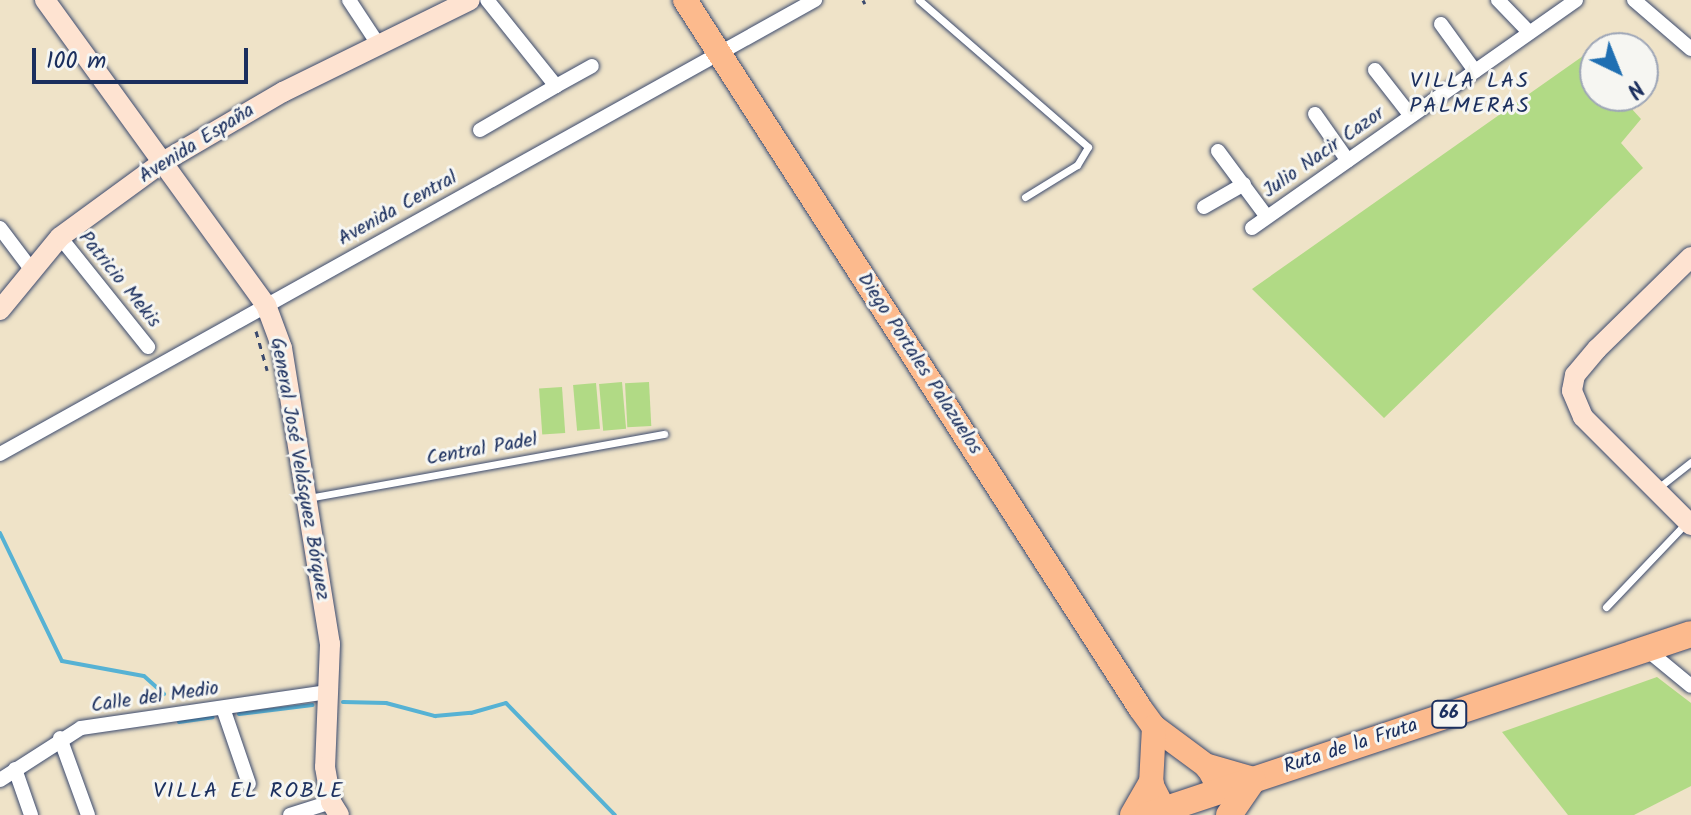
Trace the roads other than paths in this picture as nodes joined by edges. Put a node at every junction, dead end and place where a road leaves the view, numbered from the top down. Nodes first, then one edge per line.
1 (45, 0) edge
2 (349, 0) edge
3 (470, 0) edge
4 (487, 0) edge
5 (685, 0) edge
6 (815, 0) edge
7 (919, 0) edge
8 (1498, 0) edge
9 (1576, 0) edge
10 (1634, 0) edge
11 (1441, 24) dead end
12 (1529, 32) junction
13 (378, 44) junction
14 (1691, 49) edge
15 (720, 53) junction
16 (592, 66) dead end
17 (1375, 70) dead end
18 (1475, 71) junction
19 (556, 86) junction
20 (1315, 114) dead end
21 (1411, 116) junction
22 (480, 130) dead end
23 (1218, 151) dead end
24 (1348, 161) junction
25 (163, 162) junction
26 (1244, 184) junction
27 (1025, 197) dead end
28 (1204, 207) dead end
29 (1267, 217) junction
30 (0, 228) edge
31 (1252, 228) dead end
32 (60, 237) junction
33 (1691, 257) edge
34 (31, 269) junction
35 (266, 305) junction
36 (0, 310) edge
37 (148, 347) dead end
38 (664, 434) dead end
39 (0, 454) edge
40 (1691, 462) edge
41 (1656, 489) junction
42 (306, 498) junction
43 (1690, 523) edge
44 (1606, 607) dead end
45 (1686, 641) edge
46 (1646, 649) junction
47 (1691, 686) edge
48 (329, 692) junction
49 (223, 708) junction
50 (1154, 727) junction
51 (60, 738) junction
52 (1208, 767) junction
53 (15, 769) junction
54 (0, 780) edge
55 (1253, 780) junction
56 (249, 784) dead end
57 (1151, 784) junction
58 (1225, 807) edge
59 (335, 808) edge
60 (1159, 813) edge
61 (31, 815) edge
62 (88, 815) edge
63 (290, 815) edge
64 (1133, 815) edge

1 - 25 street, General José Velásquez Bórquez
2 - 13 street
3 - 13 street, Avenida España
4 - 19 street
5 - 15 main road, Diego Portales Palazuelos
6 - 15 street, Avenida Central
7 - 27 lane
8 - 12 street
9 - 12 street, Julio Nacir Cazor
10 - 14 street
11 - 18 street
12 - 18 street, Julio Nacir Cazor
13 - 25 street, Avenida España
15 - 35 street, Avenida Central
15 - 50 main road, Diego Portales Palazuelos
16 - 19 street
17 - 21 street
18 - 21 street, Julio Nacir Cazor
19 - 22 street
20 - 24 street
21 - 24 street, Julio Nacir Cazor
23 - 26 street
24 - 29 street, Julio Nacir Cazor
25 - 32 street, Avenida España
25 - 35 street, General José Velásquez Bórquez
26 - 28 street
26 - 29 street
29 - 31 street, Julio Nacir Cazor
30 - 34 street
32 - 34 street, Avenida España
32 - 37 street, Patricio Mekis
33 - 41 street
34 - 36 street, Avenida España
35 - 39 street, Avenida Central
35 - 42 street, General José Velásquez Bórquez
38 - 42 lane, Central Padel
40 - 41 lane
41 - 43 street
42 - 48 street, General José Velásquez Bórquez
43 - 44 lane
45 - 46 highway, Ruta de la Fruta / 66
46 - 47 street
46 - 55 highway, Ruta de la Fruta / 66
48 - 49 street, Calle del Medio
48 - 59 street, General José Velásquez Bórquez
49 - 51 street, Calle del Medio
49 - 56 street
50 - 52 main road
50 - 57 main road
51 - 53 street, Calle del Medio
51 - 62 street
52 - 55 highway
52 - 58 main road
53 - 54 street, Calle del Medio
53 - 61 street
55 - 58 highway, Ruta de la Fruta / 66
57 - 60 main road
57 - 64 highway
58 - 60 highway, Ruta de la Fruta / 66
59 - 63 street

